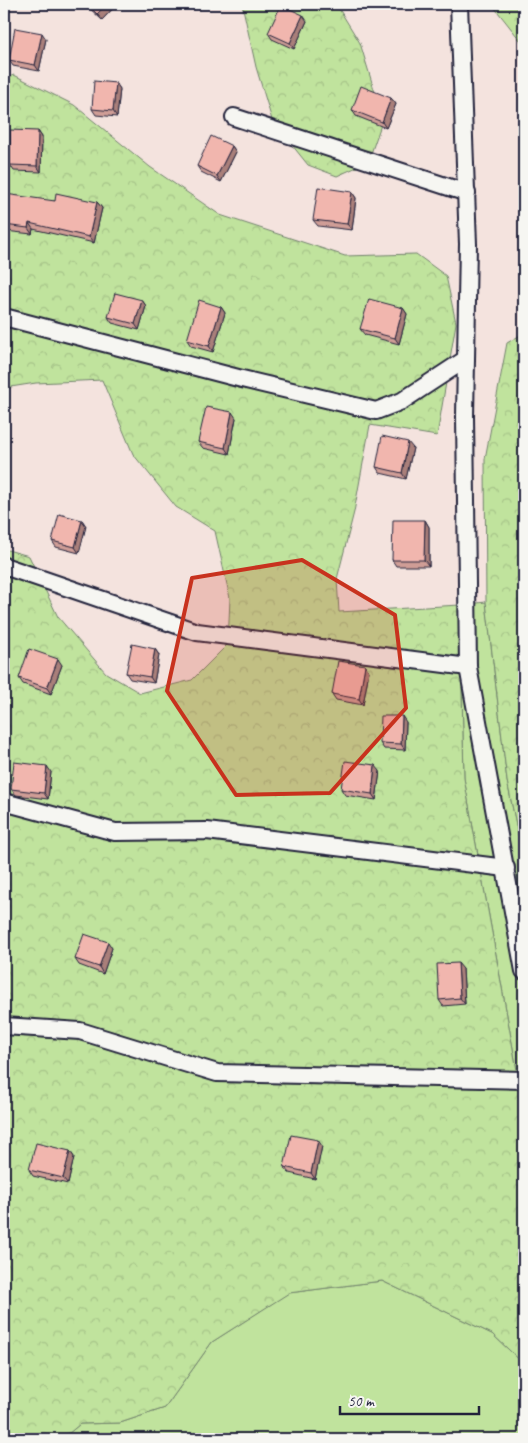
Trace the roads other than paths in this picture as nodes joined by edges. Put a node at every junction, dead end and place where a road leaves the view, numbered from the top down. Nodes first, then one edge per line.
1 (459, 4) edge
2 (234, 117) dead end
3 (467, 193) junction
4 (4, 316) edge
5 (466, 359) junction
6 (4, 566) edge
7 (468, 667) junction
8 (4, 802) edge
9 (506, 868) junction
10 (524, 971) edge
11 (4, 1026) edge
12 (524, 1080) edge

1 - 3 street
2 - 3 street
3 - 5 street
4 - 5 street
5 - 7 street
6 - 7 street
7 - 9 street
8 - 9 street
9 - 10 street
11 - 12 street

